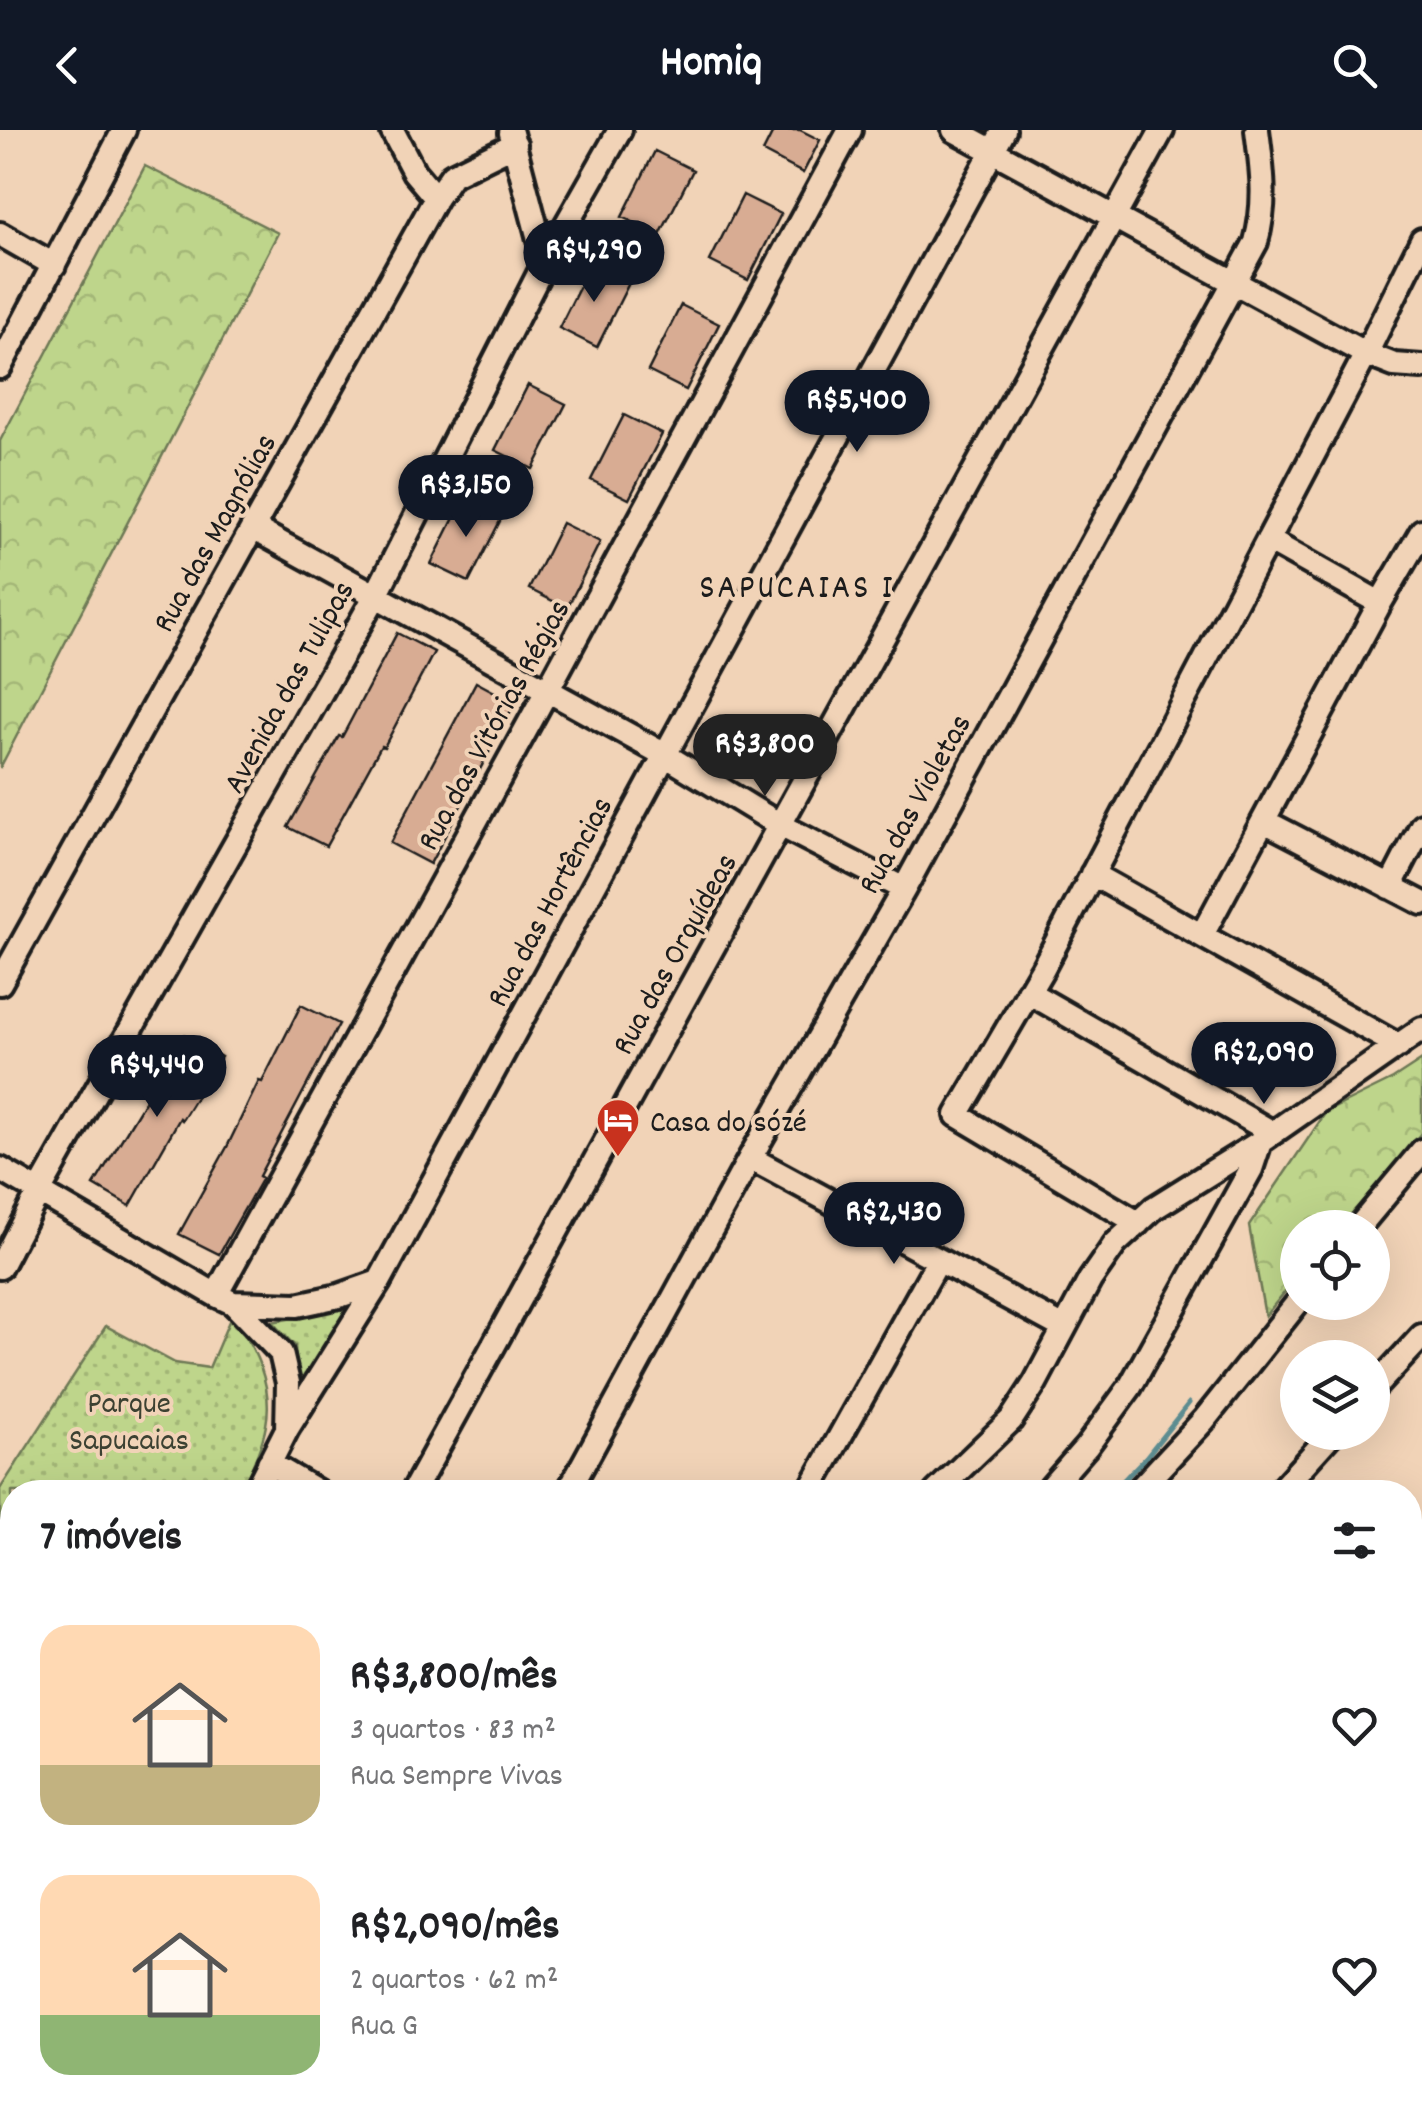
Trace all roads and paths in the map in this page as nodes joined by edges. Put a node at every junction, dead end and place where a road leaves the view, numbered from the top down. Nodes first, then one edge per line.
1 (392, 130) edge
2 (620, 130) edge
3 (850, 130) edge
4 (954, 130) edge
5 (1004, 130) edge
6 (1162, 130) edge
7 (1257, 130) edge
8 (117, 133) edge
9 (512, 137) edge
10 (992, 151) junction
11 (436, 198) junction
12 (1114, 217) junction
13 (0, 234) edge
14 (1422, 240) edge
15 (546, 262) junction
16 (54, 265) junction
17 (1235, 283) junction
18 (1366, 354) junction
19 (1422, 367) edge
20 (0, 368) edge
21 (253, 528) junction
22 (1422, 530) edge
23 (1268, 540) junction
24 (376, 595) junction
25 (1380, 602) junction
26 (547, 691) junction
27 (665, 755) junction
28 (1264, 821) junction
29 (780, 825) junction
30 (1422, 826) edge
31 (1092, 874) junction
32 (1390, 886) junction
33 (904, 889) junction
34 (1422, 904) edge
35 (1202, 935) junction
36 (0, 983) edge
37 (1028, 992) junction
38 (1422, 1029) edge
39 (1399, 1046) junction
40 (1266, 1138) junction
41 (1422, 1151) edge
42 (750, 1158) junction
43 (0, 1168) edge
44 (40, 1190) junction
45 (1373, 1210) edge
46 (1138, 1223) junction
47 (938, 1260) junction
48 (0, 1267) edge
49 (379, 1282) junction
50 (224, 1299) junction
51 (1284, 1320) edge
52 (1064, 1328) junction
53 (1422, 1336) edge
54 (1390, 1371) edge
55 (286, 1429) junction
56 (1317, 1450) edge
57 (270, 1463) junction
58 (261, 1480) edge
59 (298, 1480) edge
60 (421, 1480) edge
61 (575, 1480) edge
62 (816, 1480) edge
63 (948, 1480) edge
64 (1057, 1480) edge
65 (1148, 1480) edge
66 (1289, 1480) edge

1 - 11 street
2 - 15 street, Avenida das Tulipas
3 - 26 street, Rua das Vitórias Régias
4 - 10 street
5 - 10 street, Rua das Hortências
6 - 12 street, Rua das Orquídeas
7 - 17 street, Rua das Violetas
8 - 16 street
9 - 11 street, Rua das Magnólias
9 - 15 street
10 - 12 street
10 - 27 street, Rua das Hortências
11 - 21 street, Rua das Magnólias
12 - 17 street
12 - 29 street, Rua das Orquídeas
13 - 16 street
14 - 18 street
15 - 24 street, Avenida das Tulipas
16 - 20 street
17 - 18 street
17 - 33 street, Rua das Violetas
18 - 19 street
18 - 23 street
21 - 24 street
21 - 36 street, Rua das Magnólias
22 - 25 street
23 - 25 street
23 - 31 street
24 - 26 street
24 - 44 street, Avenida das Tulipas
25 - 28 street
26 - 27 street
26 - 50 street, Rua das Vitórias Régias
27 - 29 street
27 - 49 street, Rua das Hortências
28 - 32 street
28 - 35 street
29 - 33 street
29 - 60 street, Rua das Orquídeas
30 - 32 street
31 - 35 street
31 - 37 street
32 - 34 street
33 - 42 street, Rua das Violetas
35 - 39 street
37 - 40 street
37 - 46 street
38 - 39 street
39 - 40 street
40 - 46 street
40 - 64 street
41 - 45 street
42 - 47 street
42 - 61 street, Rua das Violetas
43 - 44 street
44 - 48 street, Avenida das Tulipas
44 - 50 street
46 - 52 street
47 - 52 street
47 - 62 street
49 - 50 street
49 - 55 street, Rua das Hortências
50 - 55 street
51 - 65 street
52 - 63 street
53 - 54 street
55 - 57 street, Rua das Hortências
56 - 66 street
57 - 58 street, Rua das Hortências
57 - 59 street

